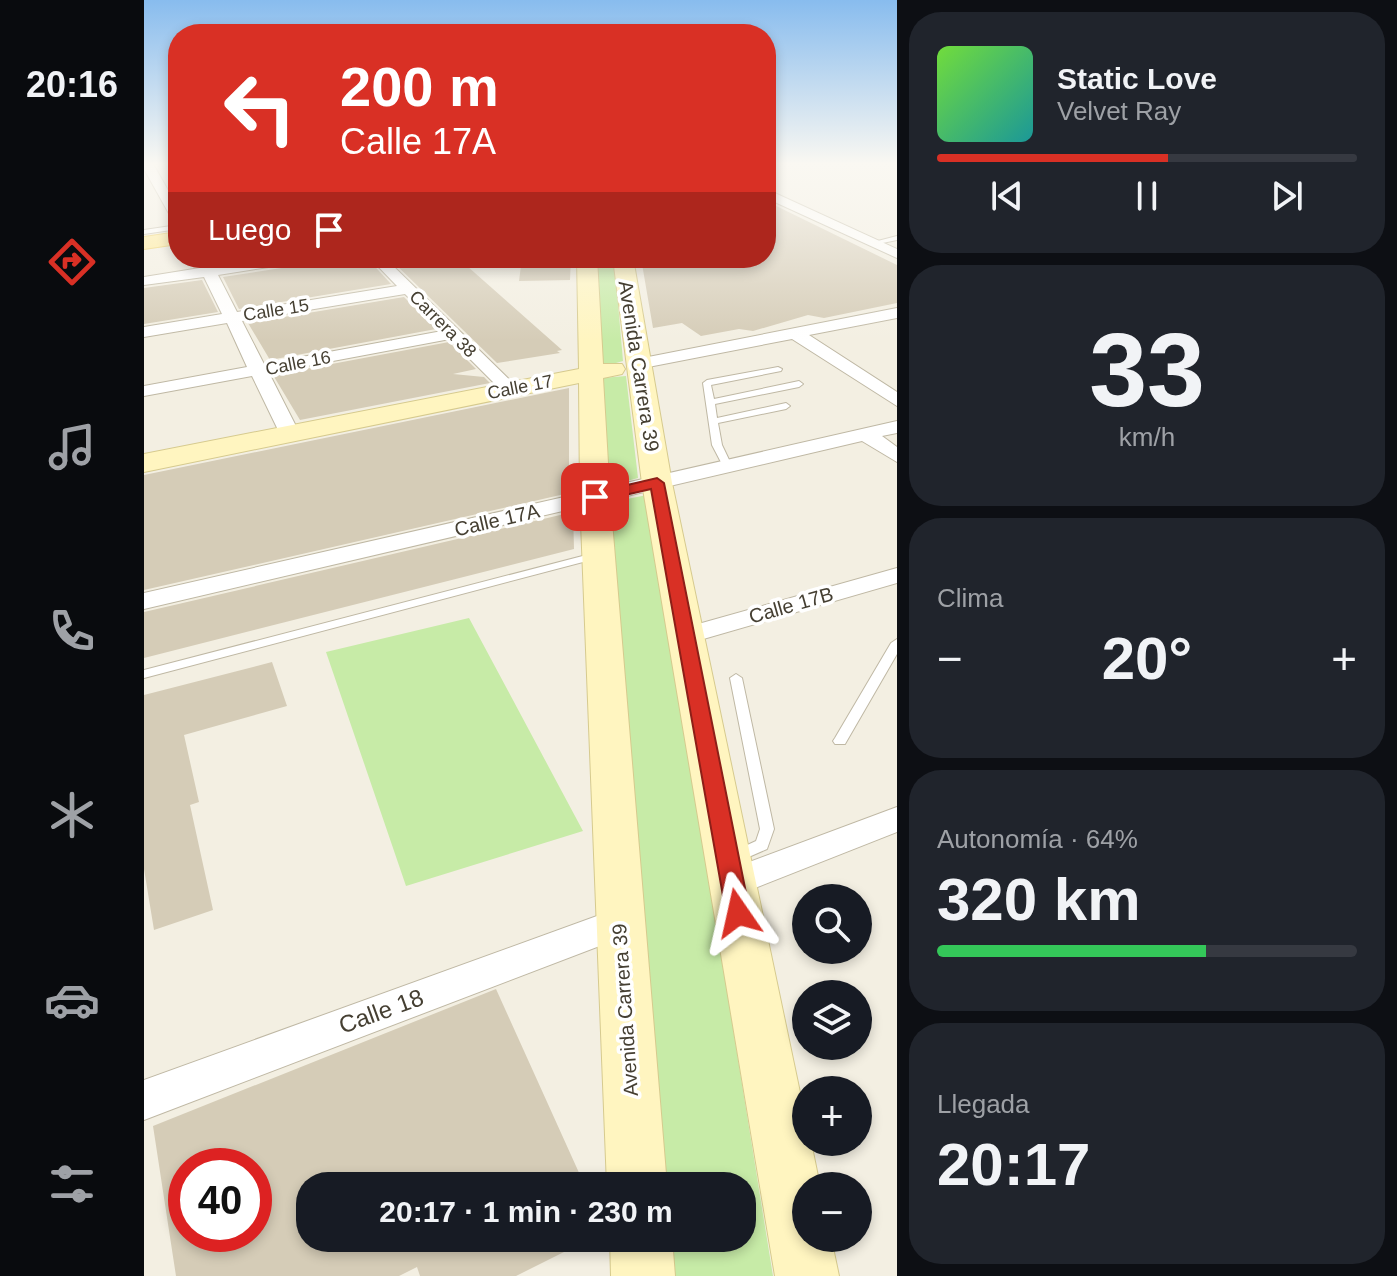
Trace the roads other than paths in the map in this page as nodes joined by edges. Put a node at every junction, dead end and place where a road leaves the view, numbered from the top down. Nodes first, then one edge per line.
1 (827, 222) edge
2 (168, 225) edge
3 (144, 230) edge
4 (168, 237) edge
5 (897, 238) edge
6 (144, 241) edge
7 (873, 243) junction
8 (897, 254) edge
9 (194, 268) edge
10 (208, 268) edge
11 (387, 268) edge
12 (587, 268) edge
13 (624, 268) edge
14 (144, 281) edge
15 (408, 289) junction
16 (897, 313) edge
17 (232, 317) junction
18 (144, 332) edge
19 (794, 333) junction
20 (452, 334) junction
21 (638, 364) junction
22 (778, 369) dead end
23 (258, 370) junction
24 (590, 374) junction
25 (799, 384) dead end
26 (510, 389) junction
27 (144, 391) edge
28 (897, 400) edge
29 (709, 403) junction
30 (786, 406) dead end
31 (713, 421) junction
32 (897, 427) edge
33 (290, 434) junction
34 (865, 434) junction
35 (897, 456) edge
36 (144, 463) edge
37 (727, 466) junction
38 (657, 483) junction
39 (595, 497) junction
40 (598, 555) junction
41 (897, 575) edge
42 (144, 601) edge
43 (686, 636) junction
44 (897, 643) edge
45 (144, 674) edge
46 (736, 678) dead end
47 (840, 741) dead end
48 (897, 819) edge
49 (730, 871) junction
50 (619, 923) junction
51 (144, 1100) edge
52 (636, 1172) edge
53 (642, 1252) edge
54 (643, 1276) edge
55 (807, 1276) edge

1 - 7 street
2 - 3 main road
4 - 6 main road
5 - 7 lane
7 - 8 street
9 - 14 street
10 - 17 street
11 - 15 street, Carrera 38
12 - 24 street, Avenida Carrera 39
13 - 21 street, Avenida Carrera 39
15 - 17 street, Calle 15
15 - 20 street, Carrera 38
16 - 19 street, Calle 17
17 - 18 street, Calle 15
17 - 23 street
19 - 21 street, Calle 17
19 - 28 street
20 - 23 street, Calle 16
20 - 26 street, Carrera 38
21 - 24 street, Calle 17
21 - 38 street, Avenida Carrera 39
22 - 29 lane
23 - 27 street, Calle 16
23 - 33 street
24 - 26 street, Calle 17
24 - 39 street, Avenida Carrera 39
25 - 29 lane
26 - 33 street, Calle 17
29 - 31 lane
30 - 31 lane
31 - 37 lane
32 - 34 street, Calle 17A
33 - 36 street, Calle 17
34 - 35 street
34 - 37 street, Calle 17A
37 - 38 street, Calle 17A
38 - 39 street, Calle 17A
38 - 43 street, Avenida Carrera 39
39 - 40 street, Avenida Carrera 39
39 - 42 street, Calle 17A
40 - 45 lane
40 - 50 street, Avenida Carrera 39
41 - 43 street, Calle 17B
43 - 49 street, Avenida Carrera 39
44 - 47 lane
46 - 49 lane
48 - 49 street
49 - 55 street, Avenida Carrera 39
50 - 51 street, Calle 18
50 - 52 street, Avenida Carrera 39
53 - 54 street

